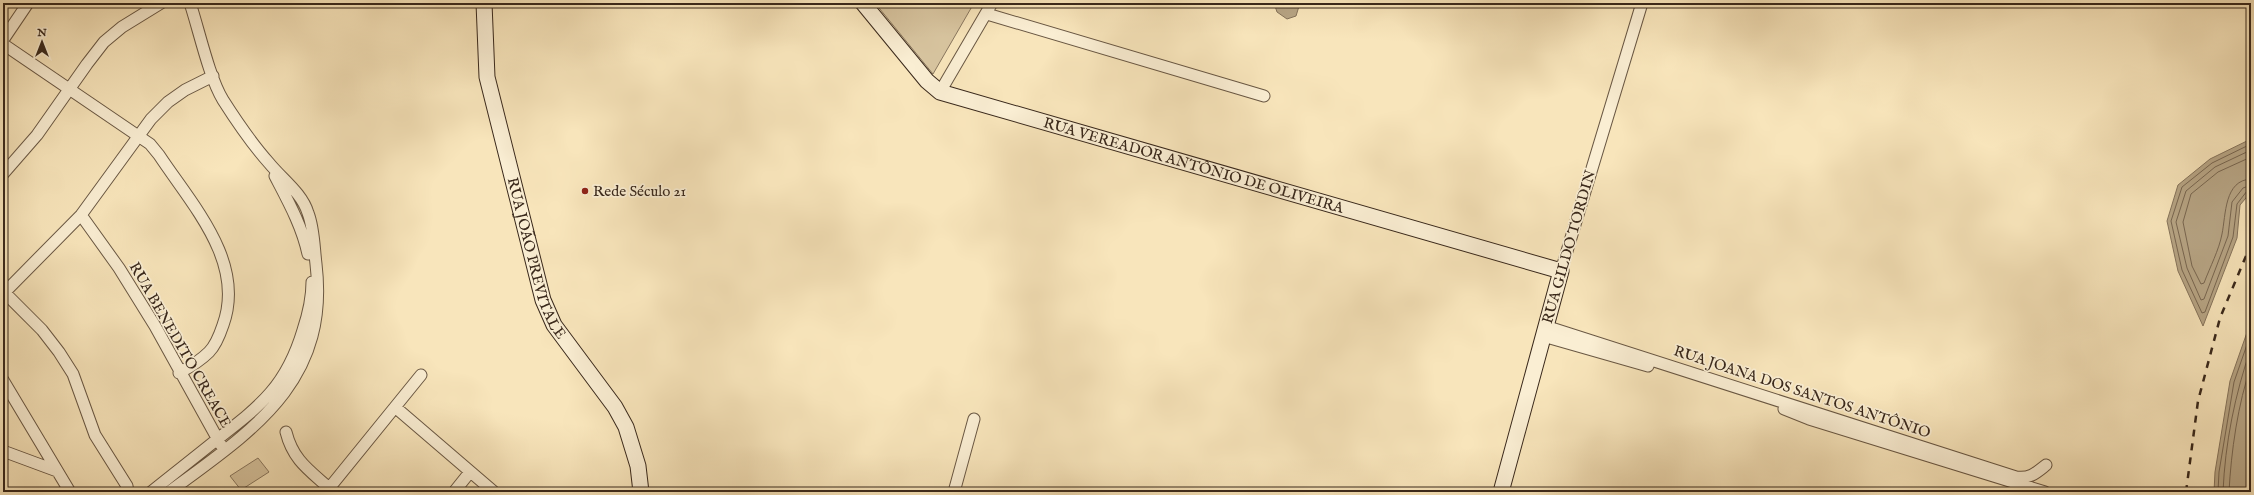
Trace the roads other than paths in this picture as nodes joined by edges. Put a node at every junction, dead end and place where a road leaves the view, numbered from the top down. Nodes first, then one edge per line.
1 (28, 3) edge
2 (161, 3) edge
3 (190, 3) edge
4 (484, 3) edge
5 (863, 3) edge
6 (992, 3) edge
7 (1642, 3) edge
8 (987, 14) junction
9 (3, 40) edge
10 (3, 44) edge
11 (213, 76) junction
12 (69, 91) junction
13 (940, 92) junction
14 (1264, 96) dead end
15 (139, 137) junction
16 (269, 163) junction
17 (3, 174) edge
18 (81, 215) junction
19 (1561, 271) junction
20 (4, 291) edge
21 (1544, 331) junction
22 (179, 373) junction
23 (421, 375) dead end
24 (3, 380) edge
25 (395, 408) junction
26 (974, 419) dead end
27 (286, 432) dead end
28 (217, 440) junction
29 (225, 450) junction
30 (3, 451) edge
31 (2046, 465) dead end
32 (57, 471) junction
33 (470, 472) junction
34 (328, 490) edge
35 (70, 492) edge
36 (128, 492) edge
37 (151, 492) edge
38 (169, 492) edge
39 (454, 492) edge
40 (494, 492) edge
41 (641, 492) edge
42 (954, 492) edge
43 (1501, 492) edge
44 (2045, 492) edge

1 - 9 street
2 - 12 street
3 - 11 street
4 - 41 main road, RUA JOÃO PREVITALE
5 - 13 main road, RUA VEREADOR ANTÔNIO DE OLIVEIRA
6 - 8 street
7 - 19 street, RUA GILDO TORDIN
8 - 13 street
8 - 14 street
10 - 12 street
11 - 15 street
11 - 16 street
12 - 15 street
12 - 17 street
13 - 19 main road, RUA VEREADOR ANTÔNIO DE OLIVEIRA
15 - 18 street
15 - 22 street
16 - 28 street
16 - 29 street
18 - 20 street
18 - 22 street, RUA BENEDITO CREACE
19 - 21 main road, RUA GILDO TORDIN
20 - 36 street
21 - 31 street, RUA JOANA DOS SANTOS ANTÔNIO
21 - 43 main road, RUA GILDO TORDIN
21 - 44 street
22 - 28 street, RUA BENEDITO CREACE
23 - 25 street
24 - 32 street
25 - 33 street
25 - 34 street
26 - 42 street
27 - 34 street
28 - 29 street, RUA BENEDITO CREACE
28 - 37 street
29 - 38 street
30 - 32 street
32 - 35 street
33 - 39 street
33 - 40 street

